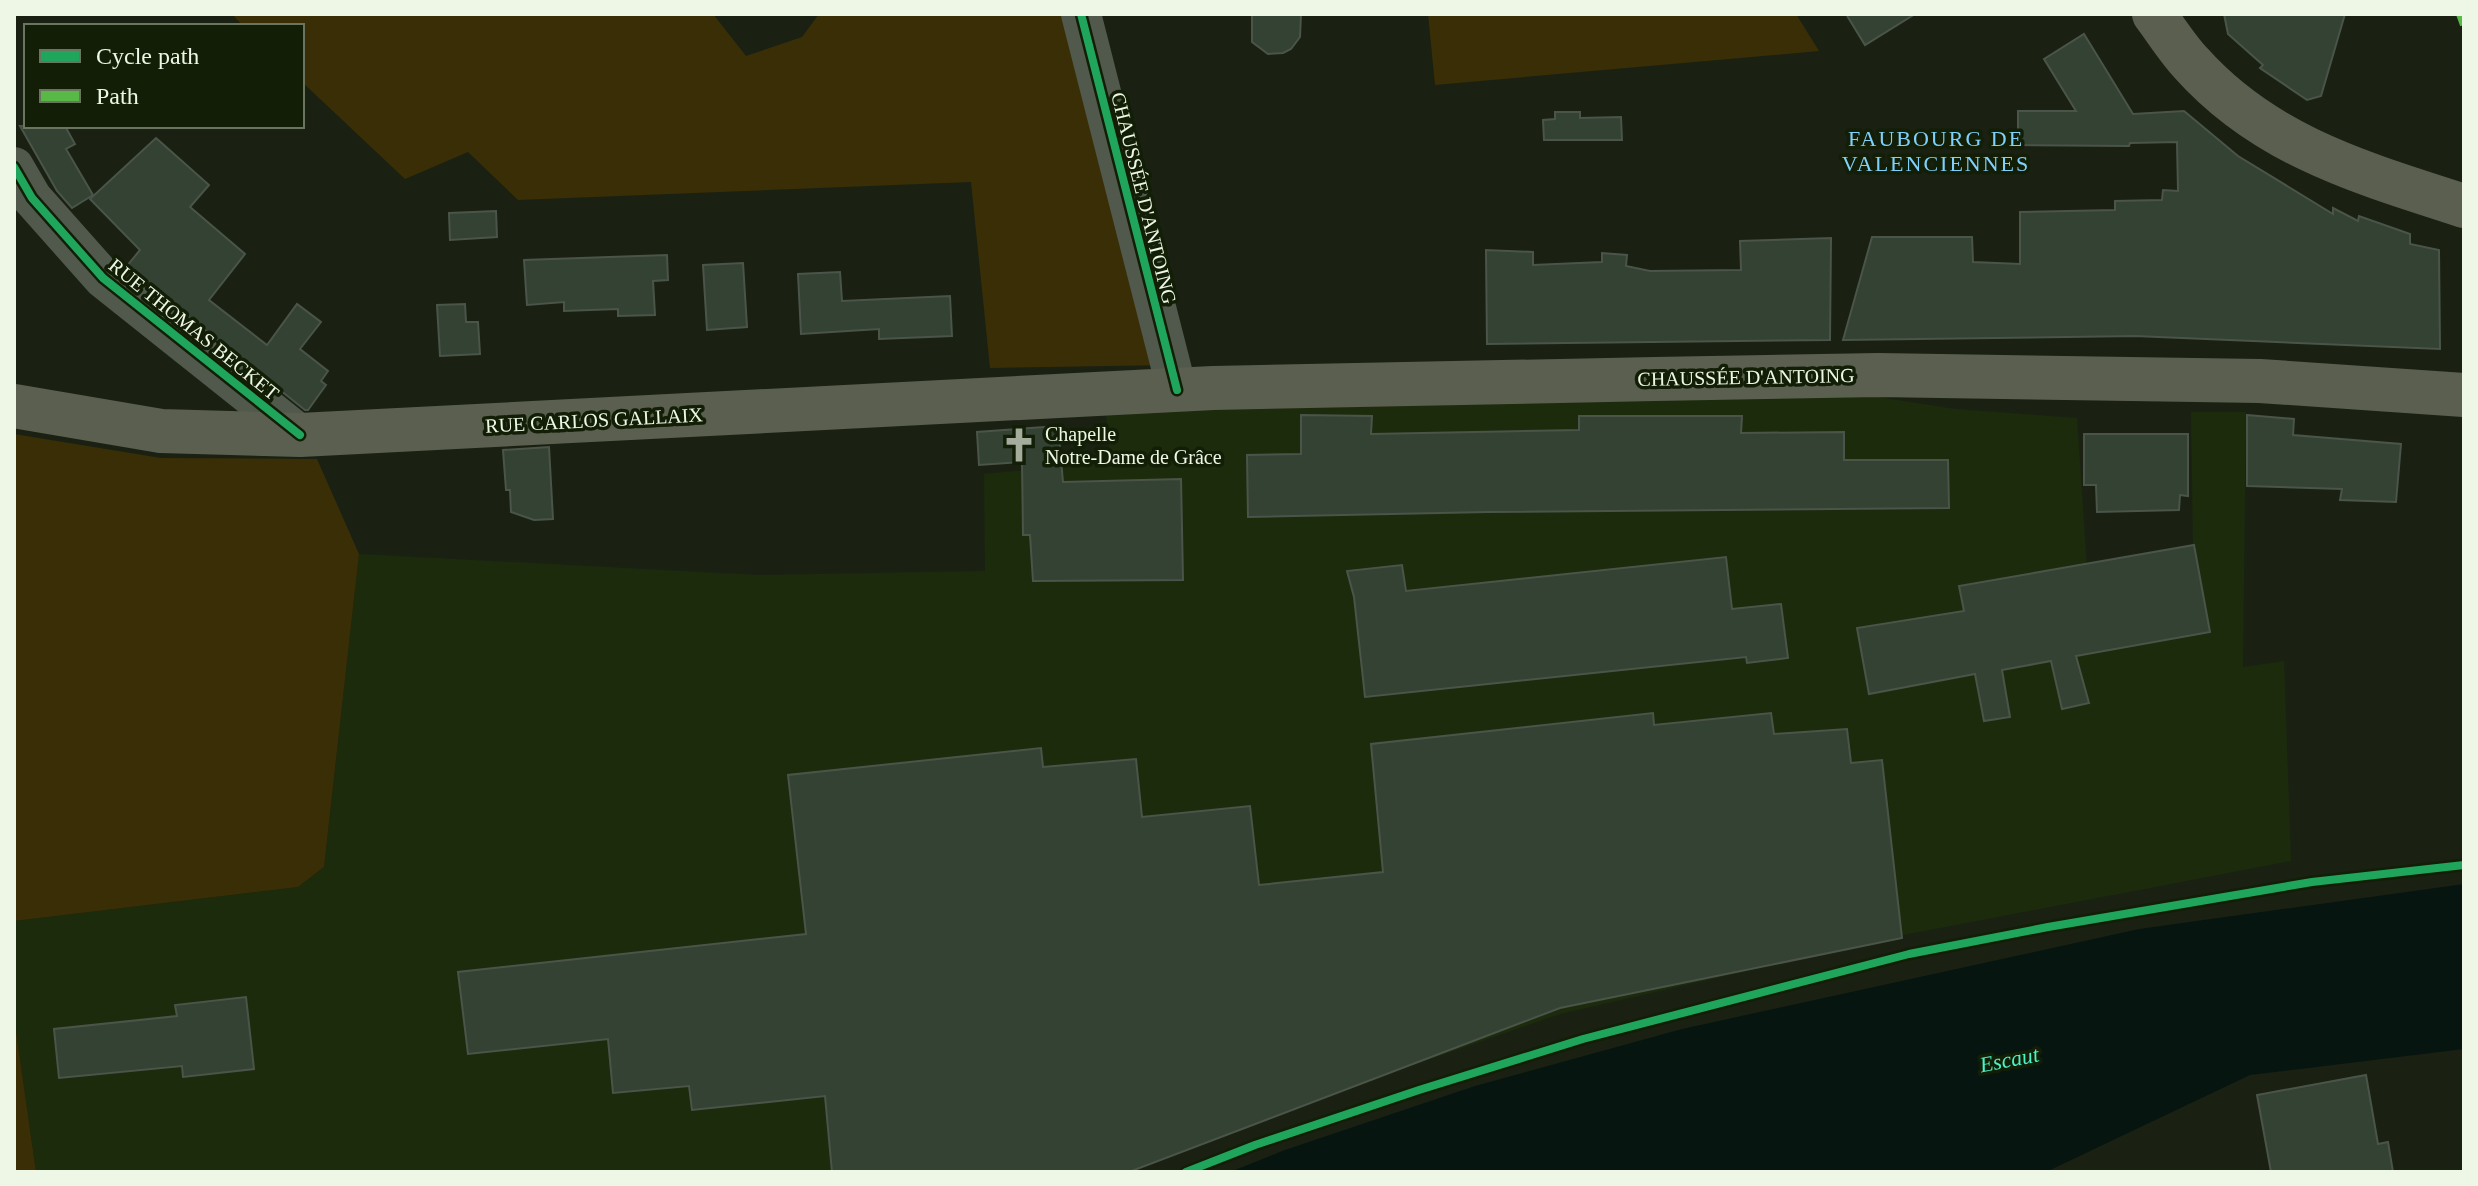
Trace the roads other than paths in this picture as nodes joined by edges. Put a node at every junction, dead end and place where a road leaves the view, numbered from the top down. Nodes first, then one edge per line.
1 (1081, 14) edge
2 (2154, 14) edge
3 (20, 189) edge
4 (2464, 206) edge
5 (1177, 390) junction
6 (2464, 395) edge
7 (14, 406) edge
8 (300, 435) junction

1 - 5 street, CHAUSSÉE D'ANTOING
2 - 4 main road
3 - 8 street, RUE THOMAS BECKET
5 - 6 main road, CHAUSSÉE D'ANTOING
5 - 8 main road, RUE CARLOS GALLAIX
7 - 8 main road, RUE CARLOS GALLAIX

